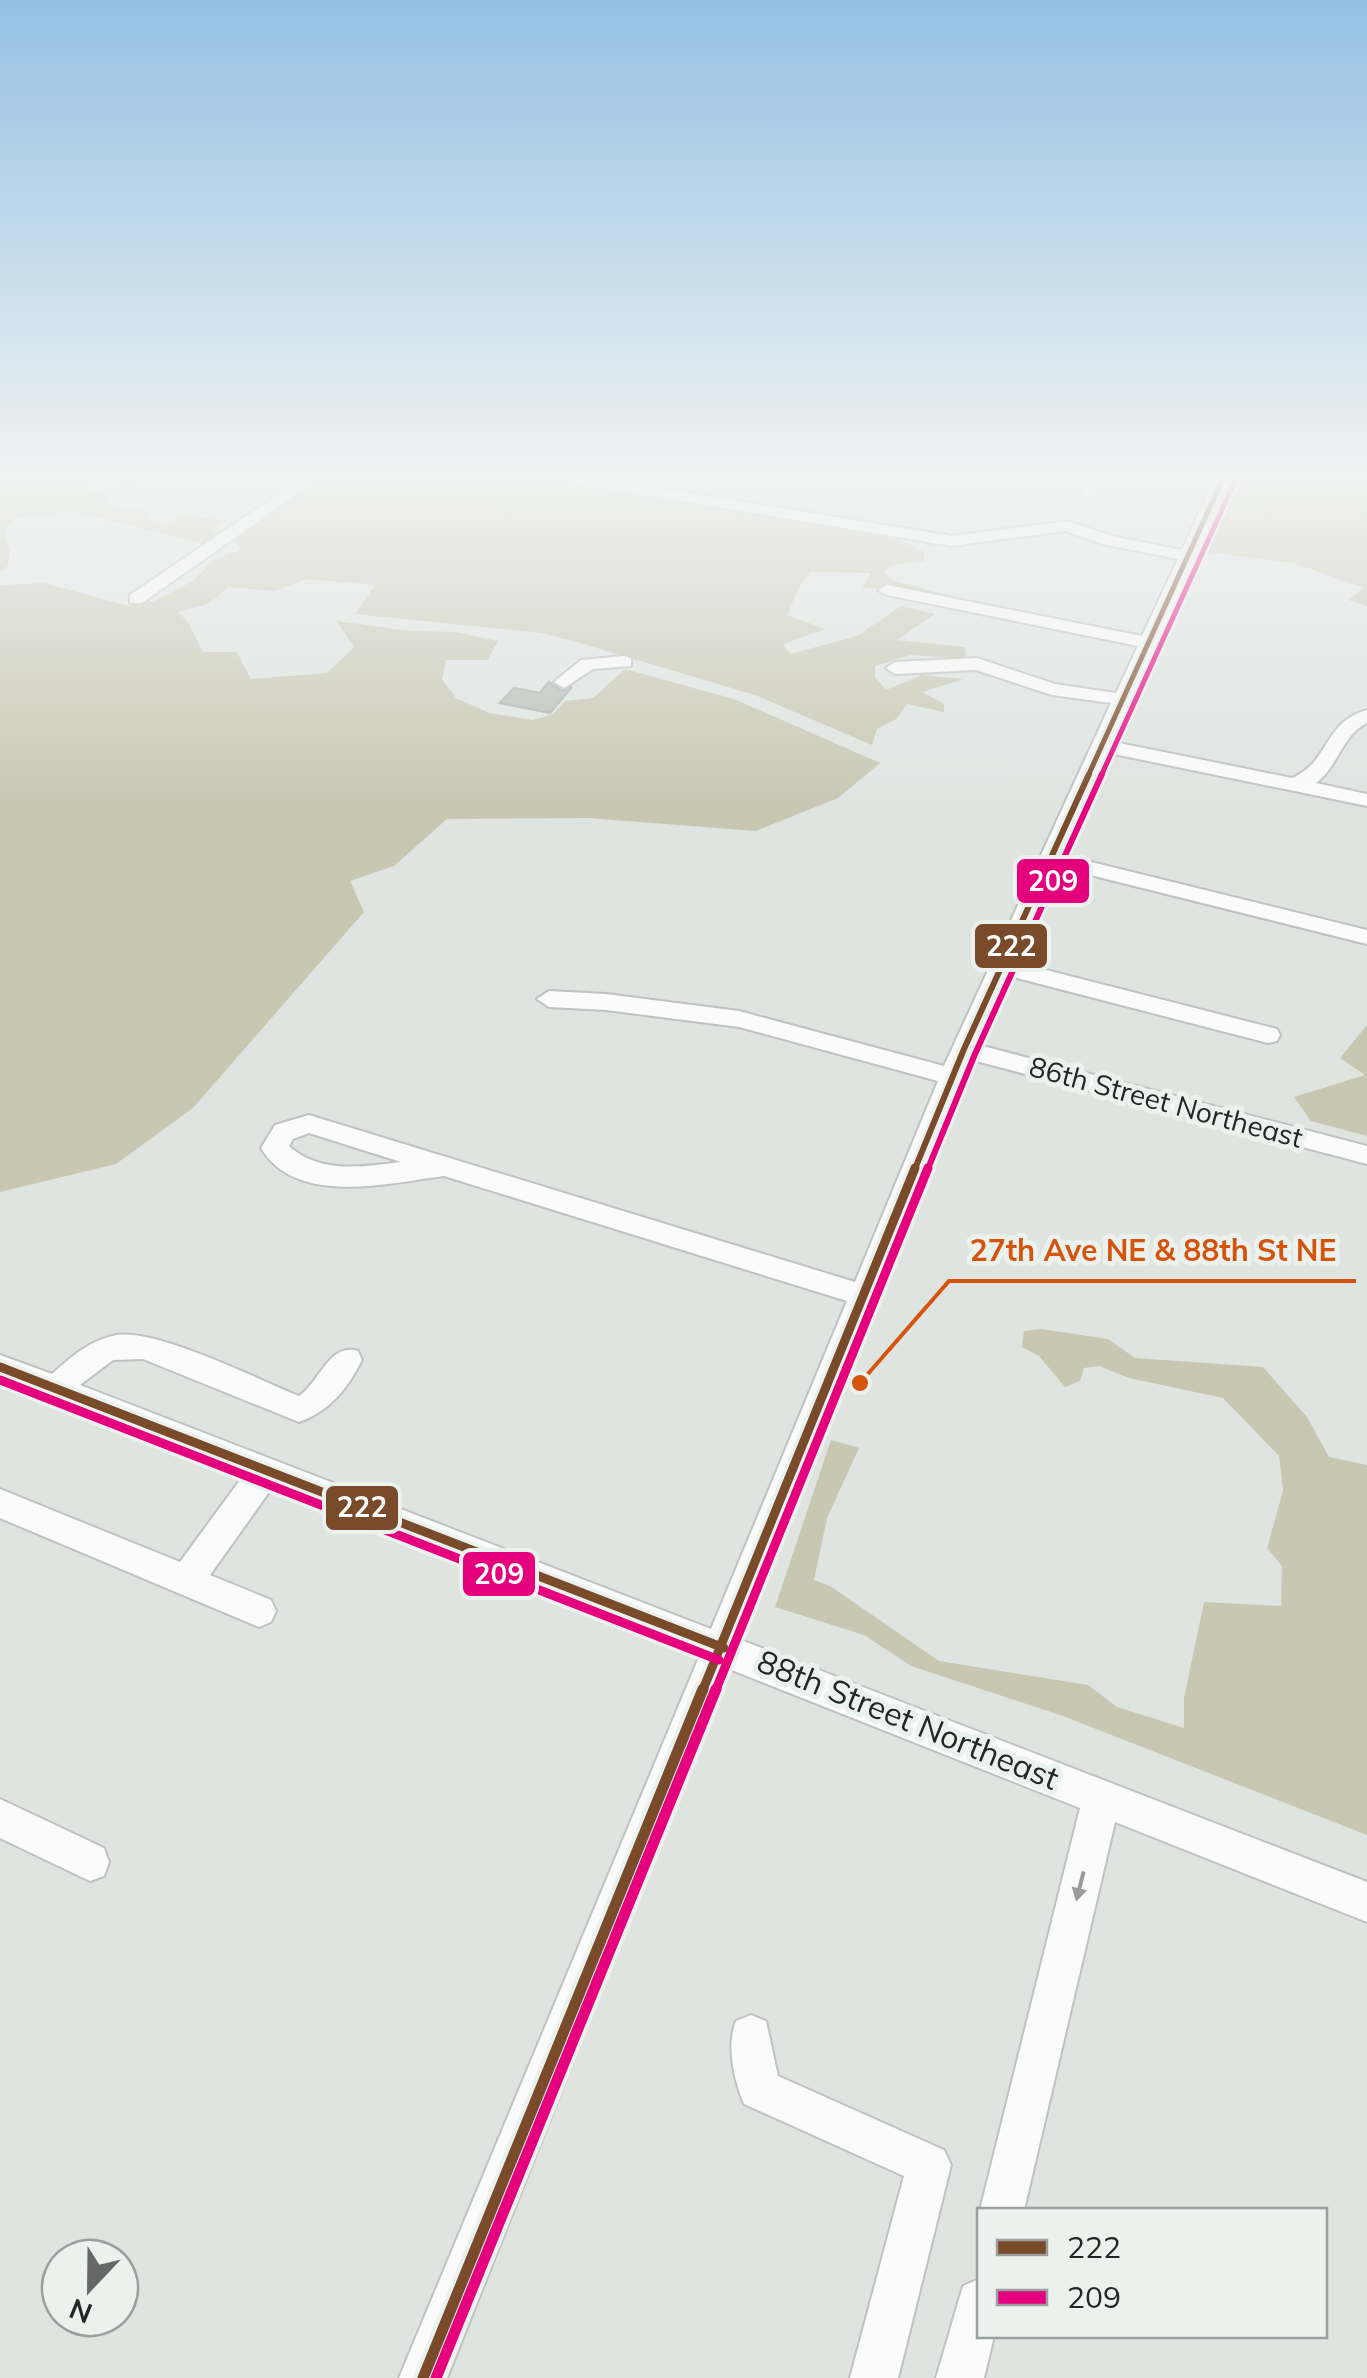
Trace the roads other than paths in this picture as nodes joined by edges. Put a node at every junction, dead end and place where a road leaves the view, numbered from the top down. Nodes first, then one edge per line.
1 (173, 587) edge
2 (1172, 587) edge
3 (887, 590) dead end
4 (137, 598) dead end
5 (1147, 642) junction
6 (624, 662) dead end
7 (895, 668) dead end
8 (564, 682) dead end
9 (1122, 698) junction
10 (1367, 716) edge
11 (1101, 745) junction
12 (1293, 785) junction
13 (1367, 800) edge
14 (1048, 858) junction
15 (1367, 938) edge
16 (1000, 966) junction
17 (549, 1000) dead end
18 (1268, 1036) dead end
19 (964, 1049) junction
20 (953, 1077) junction
21 (1367, 1156) edge
22 (444, 1166) junction
23 (865, 1296) junction
24 (347, 1360) dead end
25 (4, 1376) edge
26 (56, 1389) junction
27 (266, 1470) junction
28 (0, 1503) edge
29 (186, 1581) junction
30 (259, 1611) dead end
31 (724, 1648) junction
32 (1102, 1797) junction
33 (0, 1818) edge
34 (90, 1862) dead end
35 (1367, 1902) edge
36 (751, 2036) dead end
37 (1002, 2208) edge
38 (977, 2313) edge
39 (424, 2378) edge
40 (874, 2378) edge
41 (960, 2378) edge

1 - 4 street
2 - 5 street
3 - 5 street
5 - 9 street
6 - 8 street
7 - 9 street
9 - 11 street
10 - 12 street
11 - 12 street
11 - 14 street
12 - 13 street
14 - 15 street
14 - 16 street
16 - 18 street
16 - 19 street
17 - 20 street
19 - 20 street
19 - 21 street, 86th Street Northeast
20 - 23 street
22 - 22 street
22 - 23 street
23 - 31 street
24 - 26 street
25 - 26 street, 88th Street Northeast
26 - 27 street, 88th Street Northeast
27 - 29 street
27 - 31 street, 88th Street Northeast
28 - 29 street
29 - 30 street
31 - 32 street, 88th Street Northeast
31 - 39 street
32 - 35 street, 88th Street Northeast
32 -> 37 street
33 - 34 street
36 - 40 street
38 - 41 street

